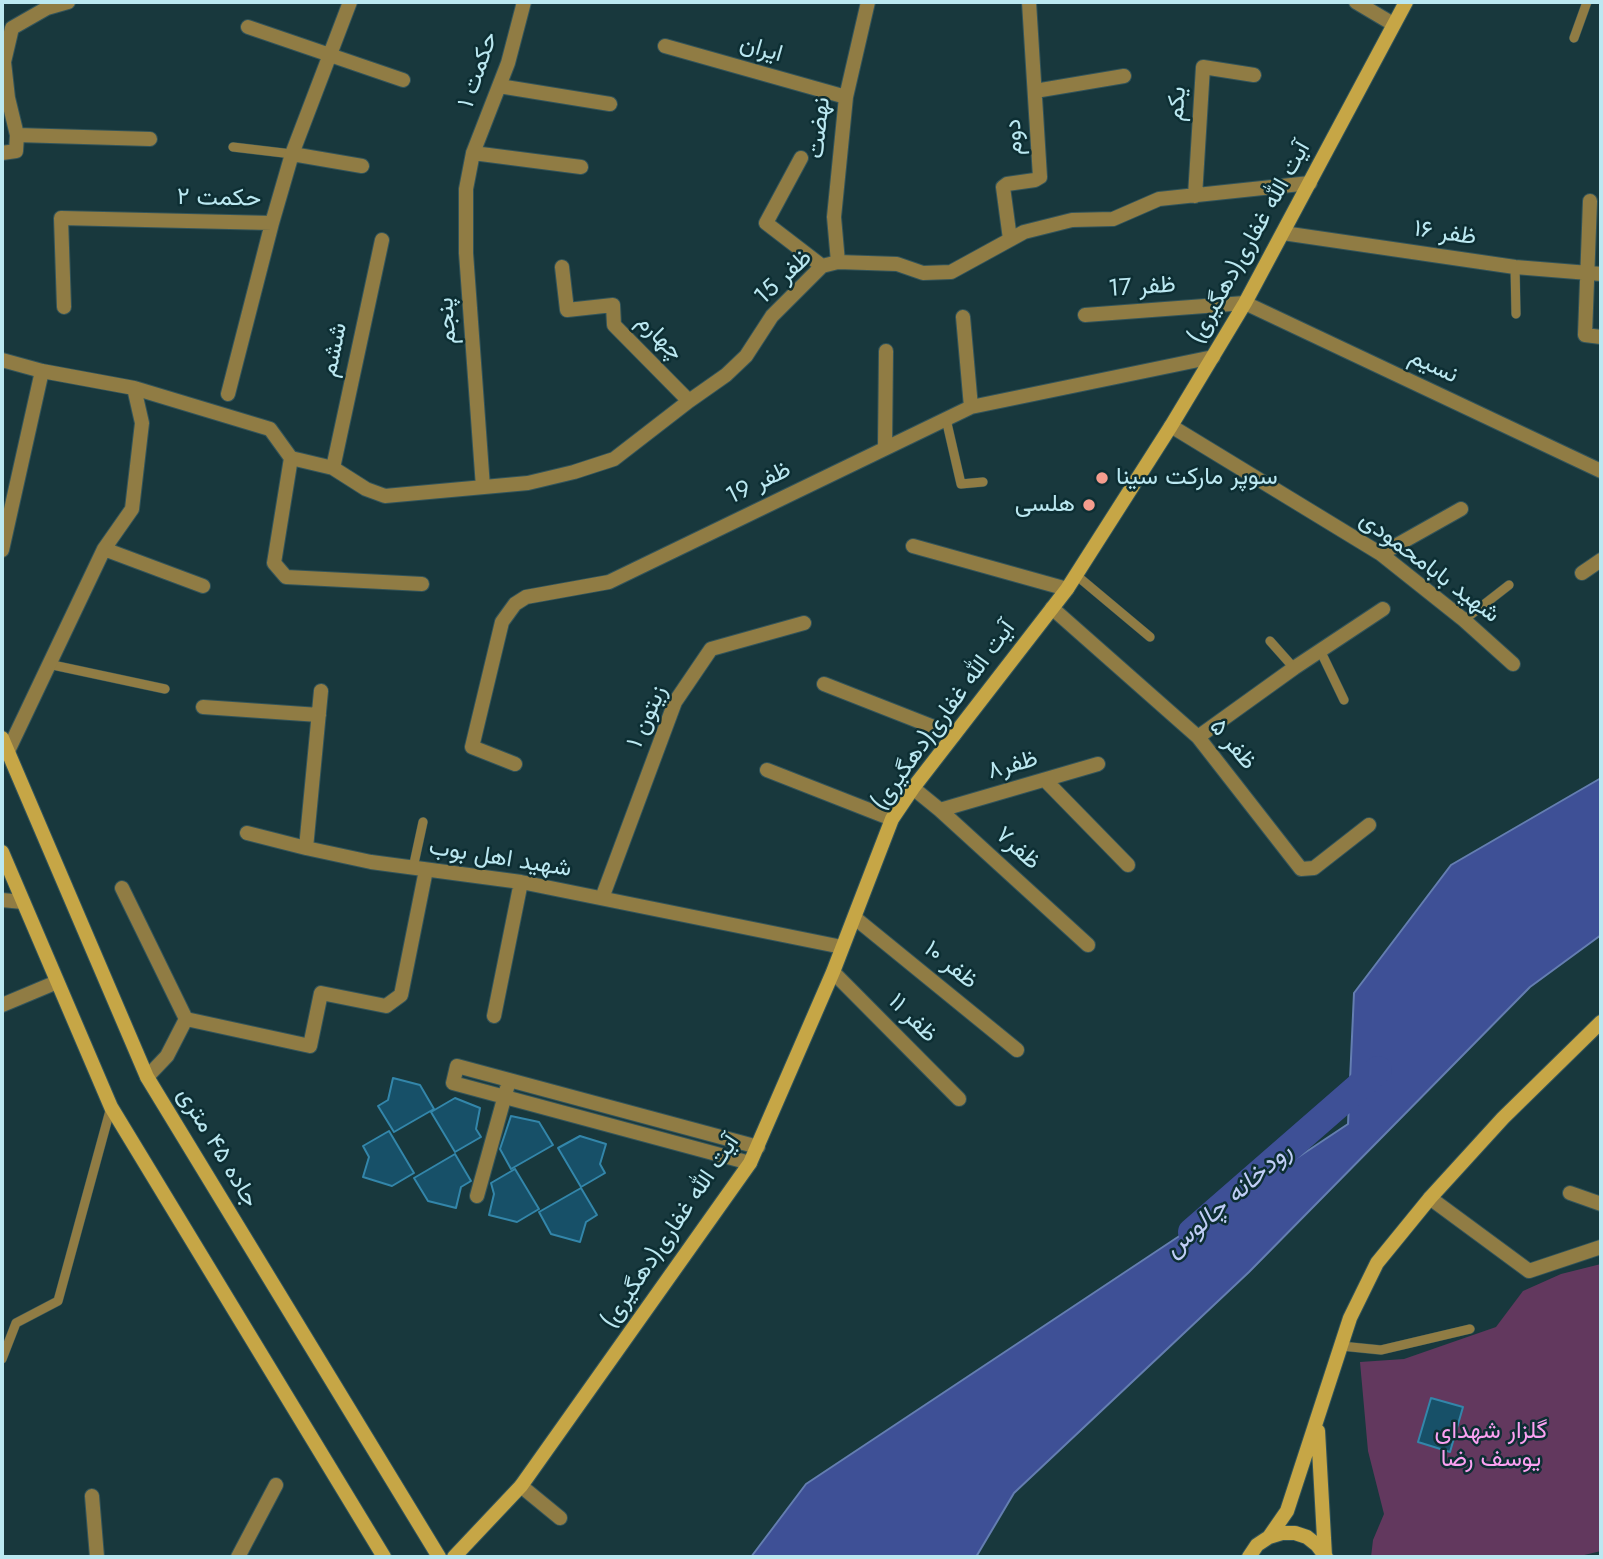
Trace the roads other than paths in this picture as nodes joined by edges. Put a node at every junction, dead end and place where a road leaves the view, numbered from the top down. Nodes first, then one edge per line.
1 (68, 2) edge
2 (350, 2) edge
3 (524, 2) edge
4 (868, 2) edge
5 (1029, 2) edge
6 (1356, 2) edge
7 (1406, 2) edge
8 (1587, 2) edge
9 (1393, 23) junction
10 (248, 27) dead end
11 (7, 28) edge
12 (1574, 38) dead end
13 (665, 46) dead end
14 (330, 54) junction
15 (1254, 75) dead end
16 (1124, 76) dead end
17 (403, 80) dead end
18 (499, 86) junction
19 (1035, 91) junction
20 (846, 97) junction
21 (610, 104) dead end
22 (17, 135) junction
23 (150, 139) dead end
24 (233, 147) dead end
25 (2, 153) edge
26 (474, 153) junction
27 (292, 154) junction
28 (801, 158) dead end
29 (362, 166) dead end
30 (581, 167) dead end
31 (1310, 183) junction
32 (1195, 196) junction
33 (1590, 201) dead end
34 (272, 223) junction
35 (1283, 233) junction
36 (1010, 239) junction
37 (382, 240) dead end
38 (838, 262) junction
39 (822, 266) junction
40 (562, 267) dead end
41 (1515, 267) junction
42 (1594, 274) edge
43 (1245, 303) junction
44 (64, 307) dead end
45 (1516, 314) dead end
46 (1085, 315) dead end
47 (963, 317) dead end
48 (1601, 337) edge
49 (886, 351) dead end
50 (1213, 357) junction
51 (2, 359) edge
52 (42, 372) junction
53 (134, 388) junction
54 (228, 394) dead end
55 (689, 401) junction
56 (971, 407) junction
57 (946, 419) junction
58 (1171, 426) junction
59 (885, 448) junction
60 (292, 458) junction
61 (333, 468) junction
62 (1601, 471) edge
63 (983, 482) dead end
64 (483, 487) junction
65 (1461, 509) dead end
66 (913, 546) dead end
67 (104, 549) junction
68 (2, 550) edge
69 (1381, 554) junction
70 (1601, 560) edge
71 (1582, 573) dead end
72 (1076, 575) junction
73 (422, 584) dead end
74 (1509, 585) dead end
75 (203, 586) dead end
76 (1066, 589) junction
77 (1052, 608) junction
78 (1383, 609) dead end
79 (1464, 620) junction
80 (804, 623) dead end
81 (1150, 637) dead end
82 (1270, 641) dead end
83 (1320, 650) junction
84 (48, 664) junction
85 (1513, 664) dead end
86 (1294, 668) junction
87 (824, 684) dead end
88 (165, 689) dead end
89 (321, 691) dead end
90 (1343, 700) dead end
91 (202, 706) dead end
92 (319, 715) junction
93 (954, 735) junction
94 (1198, 737) junction
95 (4, 745) edge
96 (514, 764) dead end
97 (1098, 764) dead end
98 (767, 770) dead end
99 (1045, 780) junction
100 (913, 788) junction
101 (940, 810) junction
102 (892, 819) junction
103 (423, 822) dead end
104 (1369, 825) dead end
105 (247, 832) dead end
106 (306, 848) junction
107 (2, 852) edge
108 (1129, 865) dead end
109 (419, 869) junction
110 (521, 882) junction
111 (122, 888) dead end
112 (602, 898) junction
113 (2, 900) edge
114 (23, 902) junction
115 (855, 918) junction
116 (1088, 945) dead end
117 (842, 947) junction
118 (833, 972) junction
119 (57, 982) junction
120 (2, 1005) edge
121 (494, 1016) dead end
122 (186, 1019) junction
123 (1601, 1022) edge
124 (1017, 1050) dead end
125 (147, 1077) junction
126 (509, 1080) junction
127 (505, 1097) junction
128 (959, 1099) dead end
129 (111, 1107) junction
130 (758, 1147) junction
131 (750, 1163) junction
132 (1570, 1193) dead end
133 (477, 1196) dead end
134 (1430, 1199) junction
135 (1601, 1205) edge
136 (1601, 1247) edge
137 (1470, 1329) dead end
138 (1341, 1346) junction
139 (2, 1359) edge
140 (1317, 1422) junction
141 (276, 1485) dead end
142 (521, 1486) junction
143 (92, 1496) dead end
144 (559, 1518) dead end
145 (1269, 1536) junction
146 (1325, 1556) edge
147 (97, 1557) edge
148 (238, 1557) edge
149 (384, 1557) edge
150 (439, 1557) edge
151 (454, 1557) edge
152 (1249, 1557) edge

1 - 11 street
2 - 14 street, حکمت ۲
3 - 18 street, حکمت ۱
4 - 20 street, نهضت
5 - 19 street, دوم
6 - 9 street
7 - 9 street, آیت الله غفاری(دهگیری)
8 - 12 lane
9 - 31 street, آیت الله غفاری(دهگیری)
10 - 14 street
11 - 22 street
13 - 20 street, ایران
14 - 17 street
14 - 27 street, حکمت ۲
15 - 32 street, یکم
16 - 19 street
18 - 21 street
18 - 26 street, حکمت ۱
19 - 36 street, دوم
20 - 38 street, نهضت
22 - 23 street
22 - 25 street
24 - 27 lane
26 - 30 street
26 - 64 street, پنجم
27 - 29 street
27 - 34 street, حکمت ۲
28 - 39 street
31 - 32 street, ظفر 15
31 - 35 street, آیت الله غفاری(دهگیری)
32 - 36 street, ظفر 15
33 - 42 street
34 - 44 street, حکمت ۲
34 - 54 street
35 - 41 street, ظفر ۱۶
35 - 43 street, آیت الله غفاری(دهگیری)
36 - 38 street, ظفر 15
37 - 61 street, ششم
38 - 39 street, ظفر 15
39 - 55 street, ظفر 15
40 - 55 street, چهارم
41 - 42 street, ظفر ۱۶
41 - 45 lane
42 - 48 street
43 - 46 street, ظفر 17
43 - 50 street, آیت الله غفاری(دهگیری)
43 - 62 street, نسیم
47 - 56 street
49 - 59 street
50 - 56 street, ظفر 19
50 - 58 street, آیت الله غفاری(دهگیری)
51 - 52 street
52 - 53 street
52 - 68 street
53 - 60 street
53 - 67 street
55 - 64 street, ظفر 15
56 - 57 street, ظفر 19
57 - 59 street, ظفر 19
57 - 63 lane
58 - 69 street, شهید بابامحمودی
58 - 72 street, آیت الله غفاری(دهگیری)
59 - 96 street, ظفر 19
60 - 61 street, ظفر 15
60 - 73 street
61 - 64 street, ظفر 15
65 - 69 street
66 - 76 street
67 - 75 street
67 - 84 street
69 - 79 street, شهید بابامحمودی
70 - 71 street
72 - 76 street, آیت الله غفاری(دهگیری)
72 - 81 lane
74 - 79 lane
76 - 77 street, آیت الله غفاری(دهگیری)
77 - 93 street, آیت الله غفاری(دهگیری)
77 - 94 street, ظفر ۵
78 - 83 street
79 - 85 street, شهید بابامحمودی
80 - 112 street, زیتون ۱
82 - 86 lane
83 - 86 street
83 - 90 lane
84 - 88 lane
84 - 95 street
86 - 94 street
87 - 93 street
89 - 92 street
91 - 92 street
92 - 106 street
93 - 100 street, آیت الله غفاری(دهگیری)
94 - 104 street, ظفر ۵
95 - 125 street, جاده ۴۵ متری
97 - 99 street, ظفر۸
98 - 102 street
99 - 101 street, ظفر۸
99 - 108 street
100 - 101 street, ظفر۷
100 - 102 street, آیت الله غفاری(دهگیری)
101 - 116 street, ظفر۷
102 - 115 street, آیت الله غفاری(دهگیری)
103 - 109 lane
105 - 106 street, شهید اهل بوب
106 - 109 street, شهید اهل بوب
107 - 114 street
109 - 110 street, شهید اهل بوب
109 - 122 street
110 - 112 street, شهید اهل بوب
110 - 121 street
111 - 122 street
112 - 117 street, شهید اهل بوب
113 - 114 street
114 - 119 street
115 - 117 street, آیت الله غفاری(دهگیری)
115 - 124 street, ظفر ۱۰
117 - 118 street, آیت الله غفاری(دهگیری)
118 - 128 street, ظفر ۱۱
118 - 130 street, آیت الله غفاری(دهگیری)
119 - 120 street
119 - 129 street
122 - 125 street
123 - 134 street
125 - 150 street, جاده ۴۵ متری
126 - 127 street
126 - 127 street
126 - 130 street
127 - 131 street
127 - 133 street
129 - 139 lane
129 - 149 street
130 - 131 street, آیت الله غفاری(دهگیری)
131 - 142 street, آیت الله غفاری(دهگیری)
132 - 135 street
134 - 136 street
134 - 138 street
137 - 138 lane
138 - 140 street
140 - 145 street
140 - 146 street
141 - 148 street
142 - 144 street
142 - 151 street, آیت الله غفاری(دهگیری)
143 - 147 street
145 - 146 street
145 - 152 street

